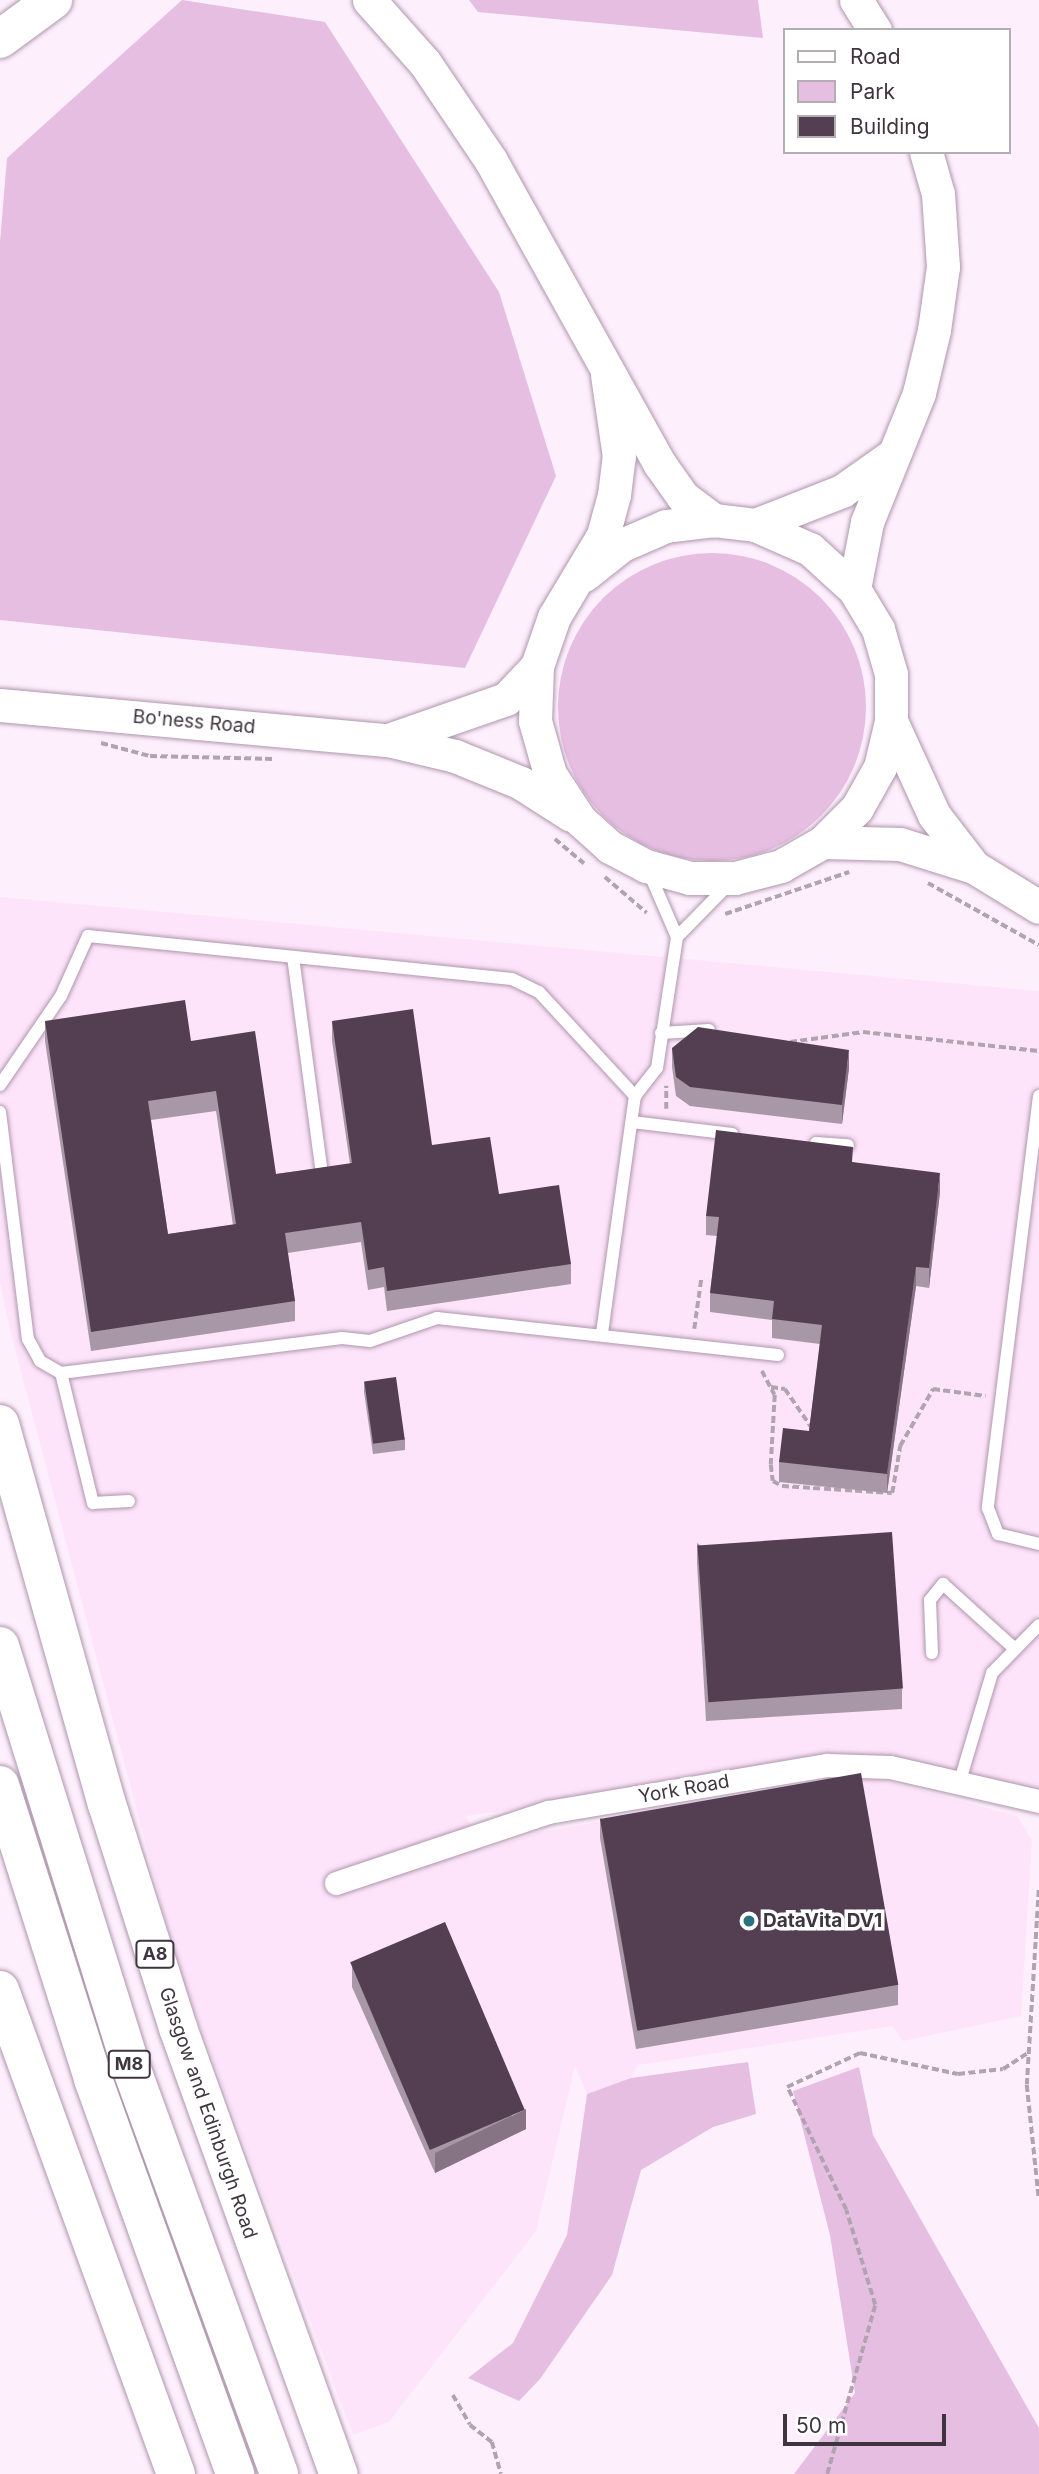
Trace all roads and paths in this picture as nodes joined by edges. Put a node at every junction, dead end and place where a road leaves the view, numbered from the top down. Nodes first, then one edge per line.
1 (53, 0) edge
2 (369, 0) edge
3 (856, 0) edge
4 (874, 28) edge
5 (0, 39) edge
6 (927, 154) edge
7 (607, 375) junction
8 (893, 455) junction
9 (714, 520) junction
10 (755, 525) junction
11 (584, 575) junction
12 (854, 589) junction
13 (537, 666) junction
14 (0, 705) edge
15 (891, 721) junction
16 (388, 740) junction
17 (580, 820) junction
18 (823, 842) junction
19 (646, 866) junction
20 (974, 867) junction
21 (735, 878) junction
22 (1039, 907) edge
23 (677, 937) junction
24 (293, 957) junction
25 (709, 1030) edge
26 (662, 1033) junction
27 (776, 1043) edge
28 (1039, 1051) edge
29 (666, 1078) dead end
30 (0, 1085) edge
31 (635, 1096) junction
32 (1039, 1096) edge
33 (0, 1112) edge
34 (678, 1112) dead end
35 (632, 1122) junction
36 (744, 1136) edge
37 (796, 1141) edge
38 (848, 1145) edge
39 (321, 1168) edge
40 (701, 1279) dead end
41 (602, 1333) junction
42 (692, 1345) junction
43 (778, 1355) dead end
44 (749, 1367) dead end
45 (61, 1373) junction
46 (771, 1387) junction
47 (1002, 1398) junction
48 (0, 1424) edge
49 (826, 1430) edge
50 (895, 1439) edge
51 (900, 1446) junction
52 (129, 1501) dead end
53 (1039, 1544) edge
54 (1039, 1625) edge
55 (0, 1646) edge
56 (1016, 1649) junction
57 (932, 1653) dead end
58 (0, 1784) edge
59 (959, 1784) junction
60 (1039, 1801) edge
61 (336, 1883) dead end
62 (1039, 1890) edge
63 (0, 1990) edge
64 (1028, 2053) junction
65 (1039, 2131) edge
66 (1031, 2132) junction
67 (1039, 2199) edge
68 (453, 2395) dead end
69 (176, 2474) edge
70 (235, 2474) edge
71 (279, 2474) edge
72 (339, 2474) edge
73 (501, 2474) edge
74 (827, 2474) edge

1 - 5 highway
2 - 7 main road
3 - 4 main road
6 - 8 main road
7 - 9 main road
7 - 11 main road
8 - 10 main road
8 - 12 main road
9 - 10 main road
9 - 11 main road
10 - 12 main road
11 - 13 main road
12 - 15 main road
13 - 16 main road, Bo'ness Road
13 - 17 main road
14 - 16 main road, Bo'ness Road
15 - 18 main road
15 - 20 main road
16 - 17 main road, Bo'ness Road
17 - 19 main road, Bo'ness Road
18 - 20 main road
18 - 21 main road, Bo'ness Road
19 - 21 main road, Bo'ness Road
19 - 23 lane
20 - 22 main road
21 - 23 lane
23 - 26 lane
24 - 30 lane
24 - 31 lane
24 - 39 lane
25 - 26 lane
26 - 31 lane
27 - 28 path
29 - 34 path
31 - 35 lane
32 - 47 lane
33 - 45 lane
35 - 36 lane
35 - 41 lane
37 - 38 lane
40 - 42 path
41 - 42 lane
41 - 45 lane
42 - 43 lane
44 - 46 path
45 - 52 lane
46 - 49 path
46 - 51 path
47 - 51 path
47 - 53 lane
48 - 72 highway, Glasgow and Edinburgh Road / A8
50 - 51 path
54 - 56 lane
55 - 71 highway, M8
56 - 57 lane
56 - 59 lane
58 - 70 highway, M8
59 - 60 street, York Road
59 - 61 street, York Road
62 - 64 path
63 - 69 highway
64 - 66 path
64 - 74 path
65 - 66 path
66 - 67 path
68 - 73 path

